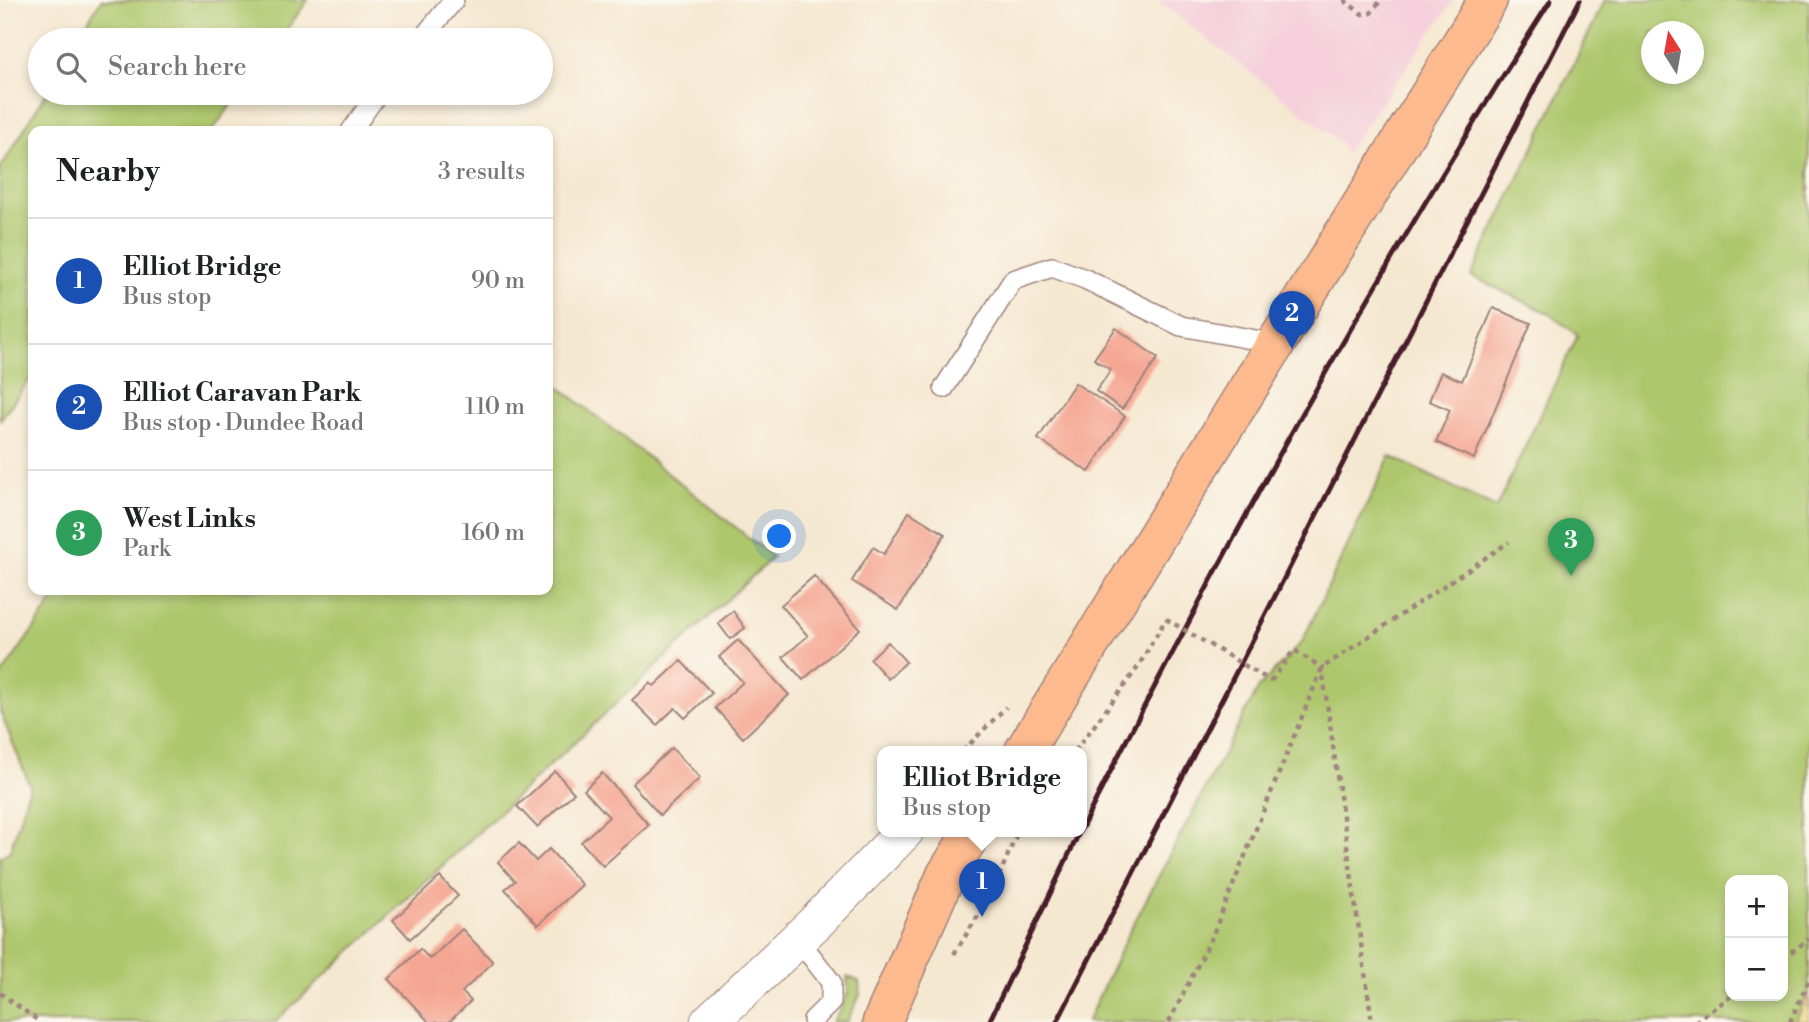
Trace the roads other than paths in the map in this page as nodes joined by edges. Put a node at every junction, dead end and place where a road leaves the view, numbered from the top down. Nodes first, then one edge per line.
1 (454, 0) edge
2 (1488, 0) edge
3 (431, 28) edge
4 (370, 105) edge
5 (355, 126) edge
6 (1277, 344) junction
7 (944, 388) dead end
8 (1027, 746) edge
9 (899, 837) edge
10 (969, 837) edge
11 (798, 939) junction
12 (813, 1020) edge
13 (709, 1022) edge
14 (882, 1022) edge

1 - 3 lane
2 - 6 main road
4 - 5 lane
6 - 7 lane
6 - 8 main road
9 - 11 street
10 - 14 main road
11 - 12 lane
11 - 13 street

